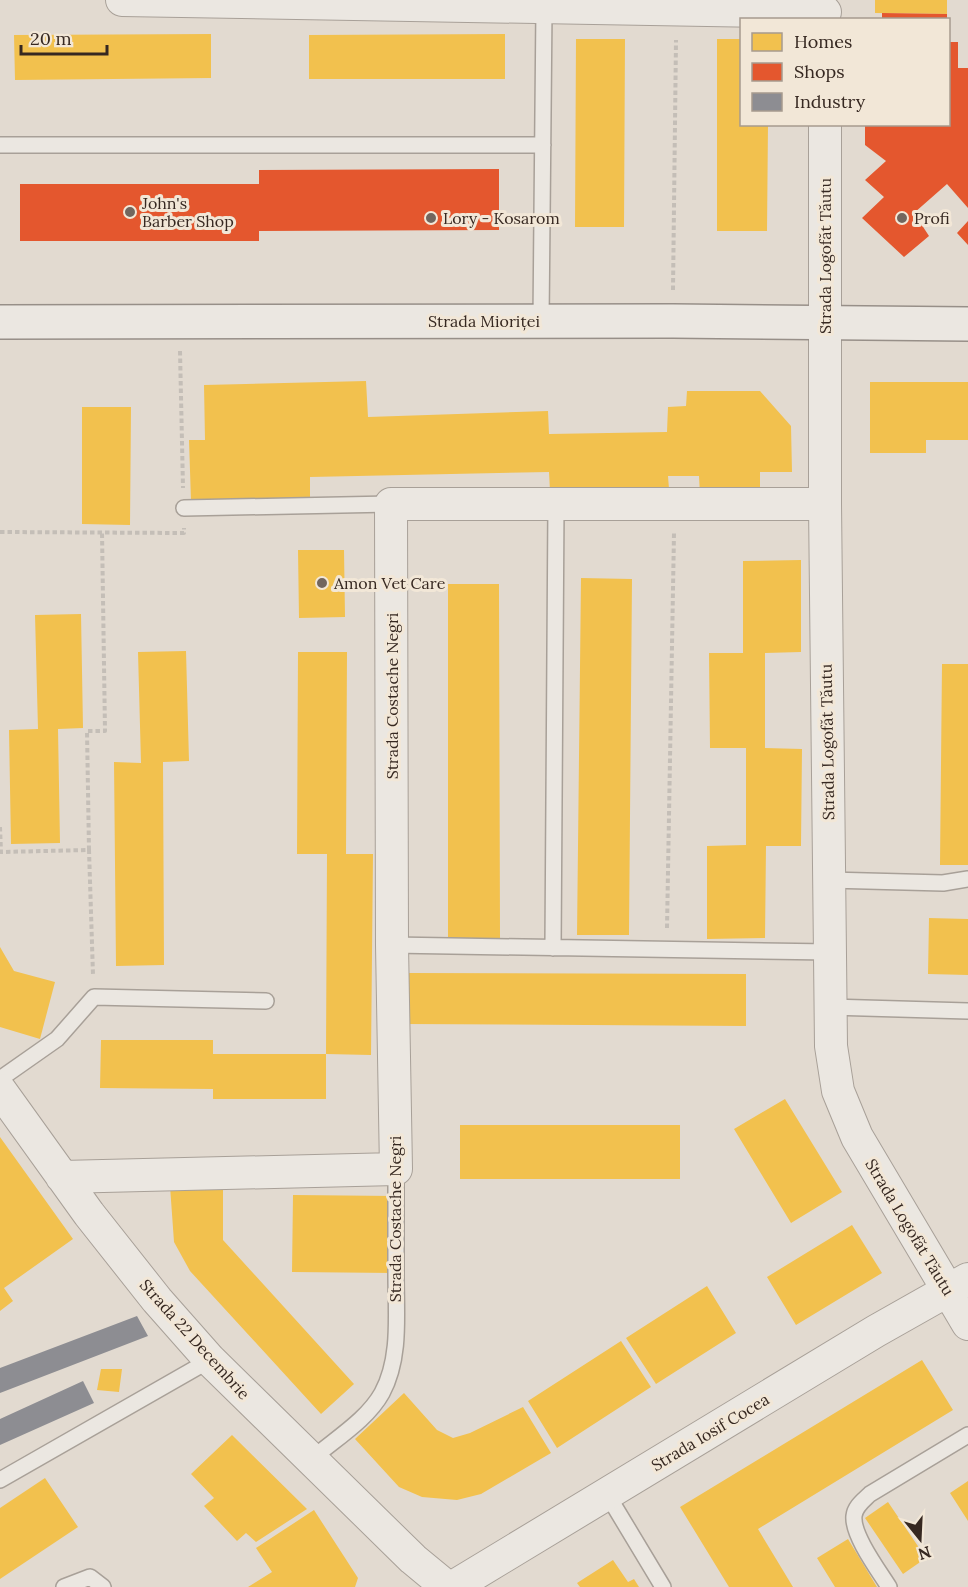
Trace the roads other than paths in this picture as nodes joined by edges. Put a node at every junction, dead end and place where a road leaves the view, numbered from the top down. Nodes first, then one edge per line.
1 (122, 0) edge
2 (544, 8) junction
3 (825, 10) edge
4 (825, 126) edge
5 (0, 145) edge
6 (543, 146) junction
7 (541, 321) junction
8 (0, 322) edge
9 (825, 323) junction
10 (968, 324) edge
11 (391, 504) junction
12 (556, 504) junction
13 (825, 504) junction
14 (184, 508) road end
15 (968, 879) edge
16 (829, 880) junction
17 (392, 945) junction
18 (553, 948) junction
19 (830, 952) junction
20 (266, 1001) dead end
21 (831, 1007) junction
22 (968, 1011) edge
23 (0, 1079) edge
24 (0, 1090) edge
25 (396, 1169) junction
26 (62, 1177) junction
27 (958, 1285) edge
28 (968, 1324) edge
29 (210, 1360) junction
30 (968, 1435) edge
31 (312, 1459) junction
32 (0, 1480) edge
33 (607, 1494) junction
34 (64, 1587) edge
35 (103, 1587) edge
36 (447, 1587) edge
37 (453, 1587) edge
38 (663, 1587) edge
39 (889, 1587) edge

1 - 2 street
2 - 3 street
2 - 6 lane
4 - 9 street, Strada Logofăt Tăutu
5 - 6 lane
6 - 7 lane
7 - 8 main road, Strada Mioriței
7 - 9 main road, Strada Mioriței
9 - 10 main road, Strada Mioriței
9 - 13 street, Strada Logofăt Tăutu
11 - 12 street
11 - 14 lane
11 - 17 street, Strada Costache Negri
12 - 13 street
12 - 18 lane
13 - 16 street, Strada Logofăt Tăutu
15 - 16 lane
16 - 19 street, Strada Logofăt Tăutu
17 - 18 lane
17 - 25 street, Strada Costache Negri
18 - 19 lane
19 - 21 street, Strada Logofăt Tăutu
20 - 23 lane
21 - 22 lane
21 - 27 street, Strada Logofăt Tăutu
24 - 26 street, Strada 22 Decembrie
25 - 26 street
25 - 31 lane, Strada Costache Negri
26 - 29 street, Strada 22 Decembrie
27 - 28 street, Strada Logofăt Tăutu
27 - 33 street, Strada Iosif Cocea
29 - 31 street, Strada 22 Decembrie
29 - 32 lane
30 - 39 lane
31 - 36 street, Strada 22 Decembrie
33 - 37 street, Strada Iosif Cocea
33 - 38 lane
34 - 35 lane

